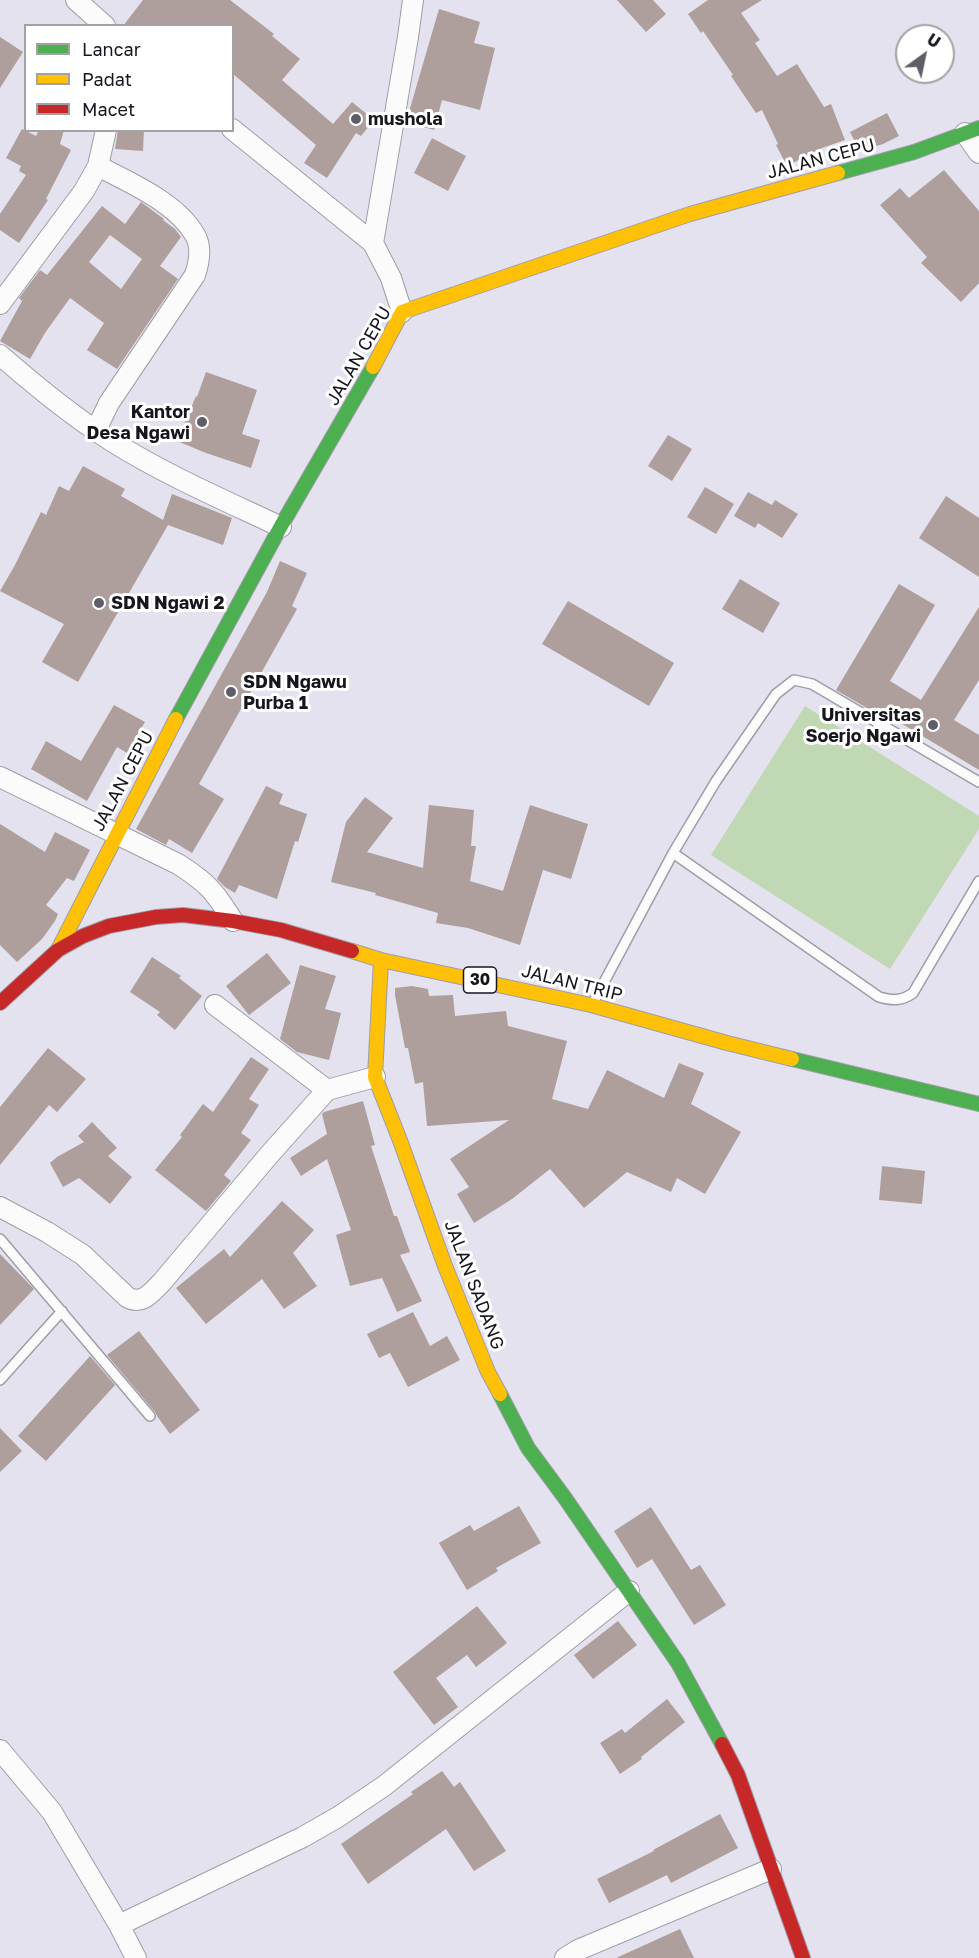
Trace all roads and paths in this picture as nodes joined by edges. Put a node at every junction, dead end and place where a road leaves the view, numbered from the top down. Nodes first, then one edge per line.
1 (76, 0) edge
2 (413, 0) edge
3 (103, 24) edge
4 (972, 130) edge
5 (234, 131) edge
6 (106, 132) edge
7 (979, 153) edge
8 (98, 166) junction
9 (373, 243) junction
10 (0, 304) edge
11 (402, 312) junction
12 (0, 355) edge
13 (96, 430) junction
14 (281, 527) junction
15 (0, 777) edge
16 (979, 782) edge
17 (115, 833) junction
18 (673, 853) junction
19 (979, 881) edge
20 (233, 921) junction
21 (58, 950) junction
22 (381, 960) junction
23 (0, 1003) edge
24 (215, 1005) dead end
25 (591, 1005) junction
26 (375, 1077) junction
27 (327, 1089) junction
28 (979, 1104) edge
29 (0, 1207) edge
30 (0, 1239) edge
31 (62, 1311) junction
32 (0, 1380) edge
33 (150, 1416) dead end
34 (629, 1591) junction
35 (0, 1750) edge
36 (771, 1869) junction
37 (119, 1925) junction
38 (136, 1958) edge
39 (565, 1958) edge
40 (803, 1958) edge

1 - 3 street
2 - 9 street
4 - 7 street
4 - 11 main road, JALAN CEPU
5 - 9 street
6 - 8 street
8 - 10 street
8 - 13 street
9 - 11 street
11 - 14 main road, JALAN CEPU
12 - 13 street
13 - 14 street
14 - 17 main road, JALAN CEPU
15 - 17 street
16 - 18 lane
17 - 20 street
17 - 21 main road, JALAN CEPU
18 - 19 lane
18 - 25 lane
20 - 21 main road, JALAN TRIP / 30
20 - 22 main road, JALAN TRIP / 30
21 - 23 main road, JALAN TRIP / 30
22 - 25 main road, JALAN TRIP / 30
22 - 26 main road, JALAN SADANG
24 - 27 street
25 - 28 main road, JALAN TRIP / 30
26 - 27 street
26 - 34 main road, JALAN SADANG
27 - 29 street
30 - 31 lane
31 - 32 lane
31 - 33 lane
34 - 36 main road, JALAN SADANG
34 - 37 street
35 - 37 street
36 - 39 street
36 - 40 main road, JALAN SADANG
37 - 38 street

